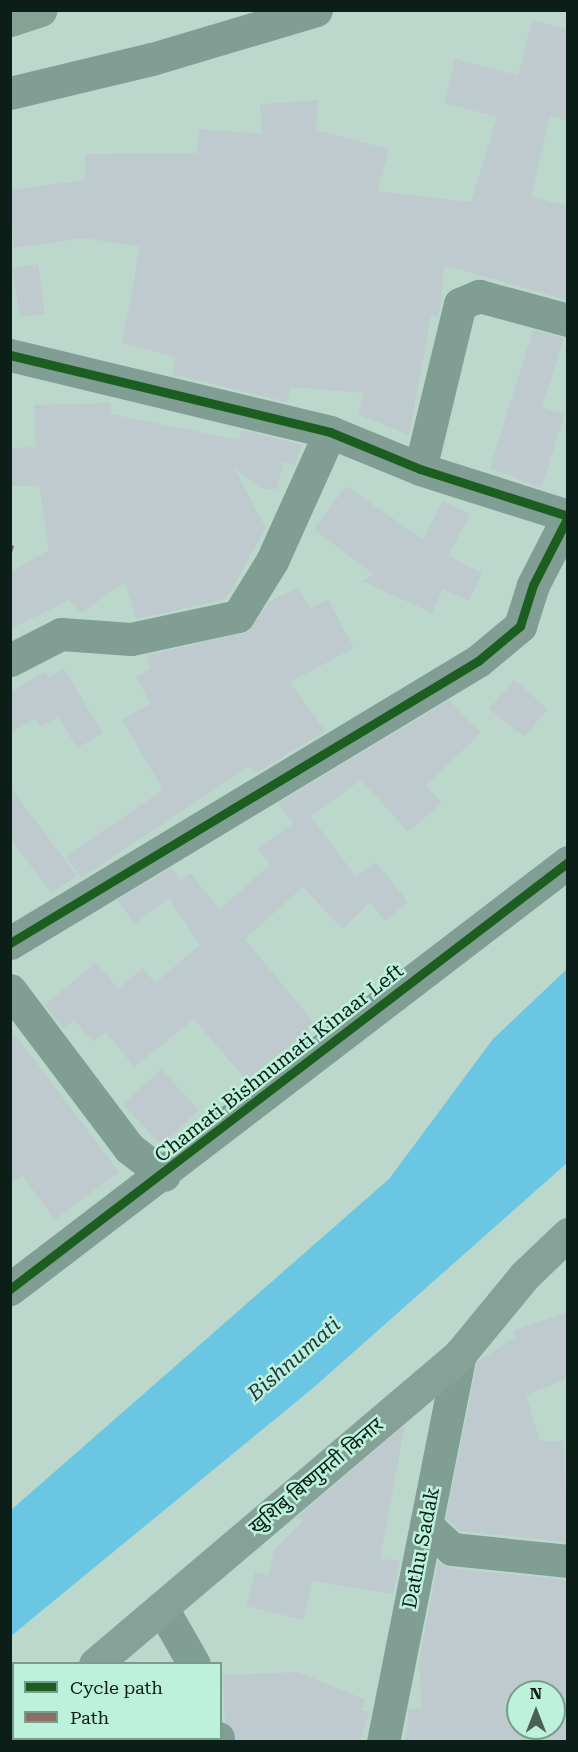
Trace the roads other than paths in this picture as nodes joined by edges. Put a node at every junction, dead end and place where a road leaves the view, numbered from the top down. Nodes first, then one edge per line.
1 (40, 10) edge
2 (316, 10) edge
3 (10, 20) edge
4 (10, 93) edge
5 (567, 320) edge
6 (10, 355) edge
7 (330, 432) junction
8 (420, 469) junction
9 (567, 516) edge
10 (10, 660) edge
11 (567, 862) edge
12 (10, 943) edge
13 (10, 990) edge
14 (164, 1175) junction
15 (567, 1234) edge
16 (10, 1289) edge
17 (460, 1354) junction
18 (426, 1525) junction
19 (567, 1561) edge
20 (162, 1608) junction
21 (97, 1662) edge
22 (193, 1662) edge
23 (382, 1742) edge

1 - 3 highway
2 - 4 street
5 - 8 street
6 - 7 street
7 - 8 street
7 - 10 street
8 - 9 street
9 - 12 street
11 - 14 street, Chamati Bishnumati Kinaar Left
13 - 14 street
14 - 16 street, Chamati Bishnumati Kinaar Left
15 - 17 main road, खुशिबु बिष्णुमती किनार
17 - 18 street, Dathu Sadak
17 - 20 main road, खुशिबु बिष्णुमती किनार
18 - 19 street
18 - 23 street, Dathu Sadak
20 - 21 main road, खुशिबु बिष्णुमती किनार
20 - 22 street

